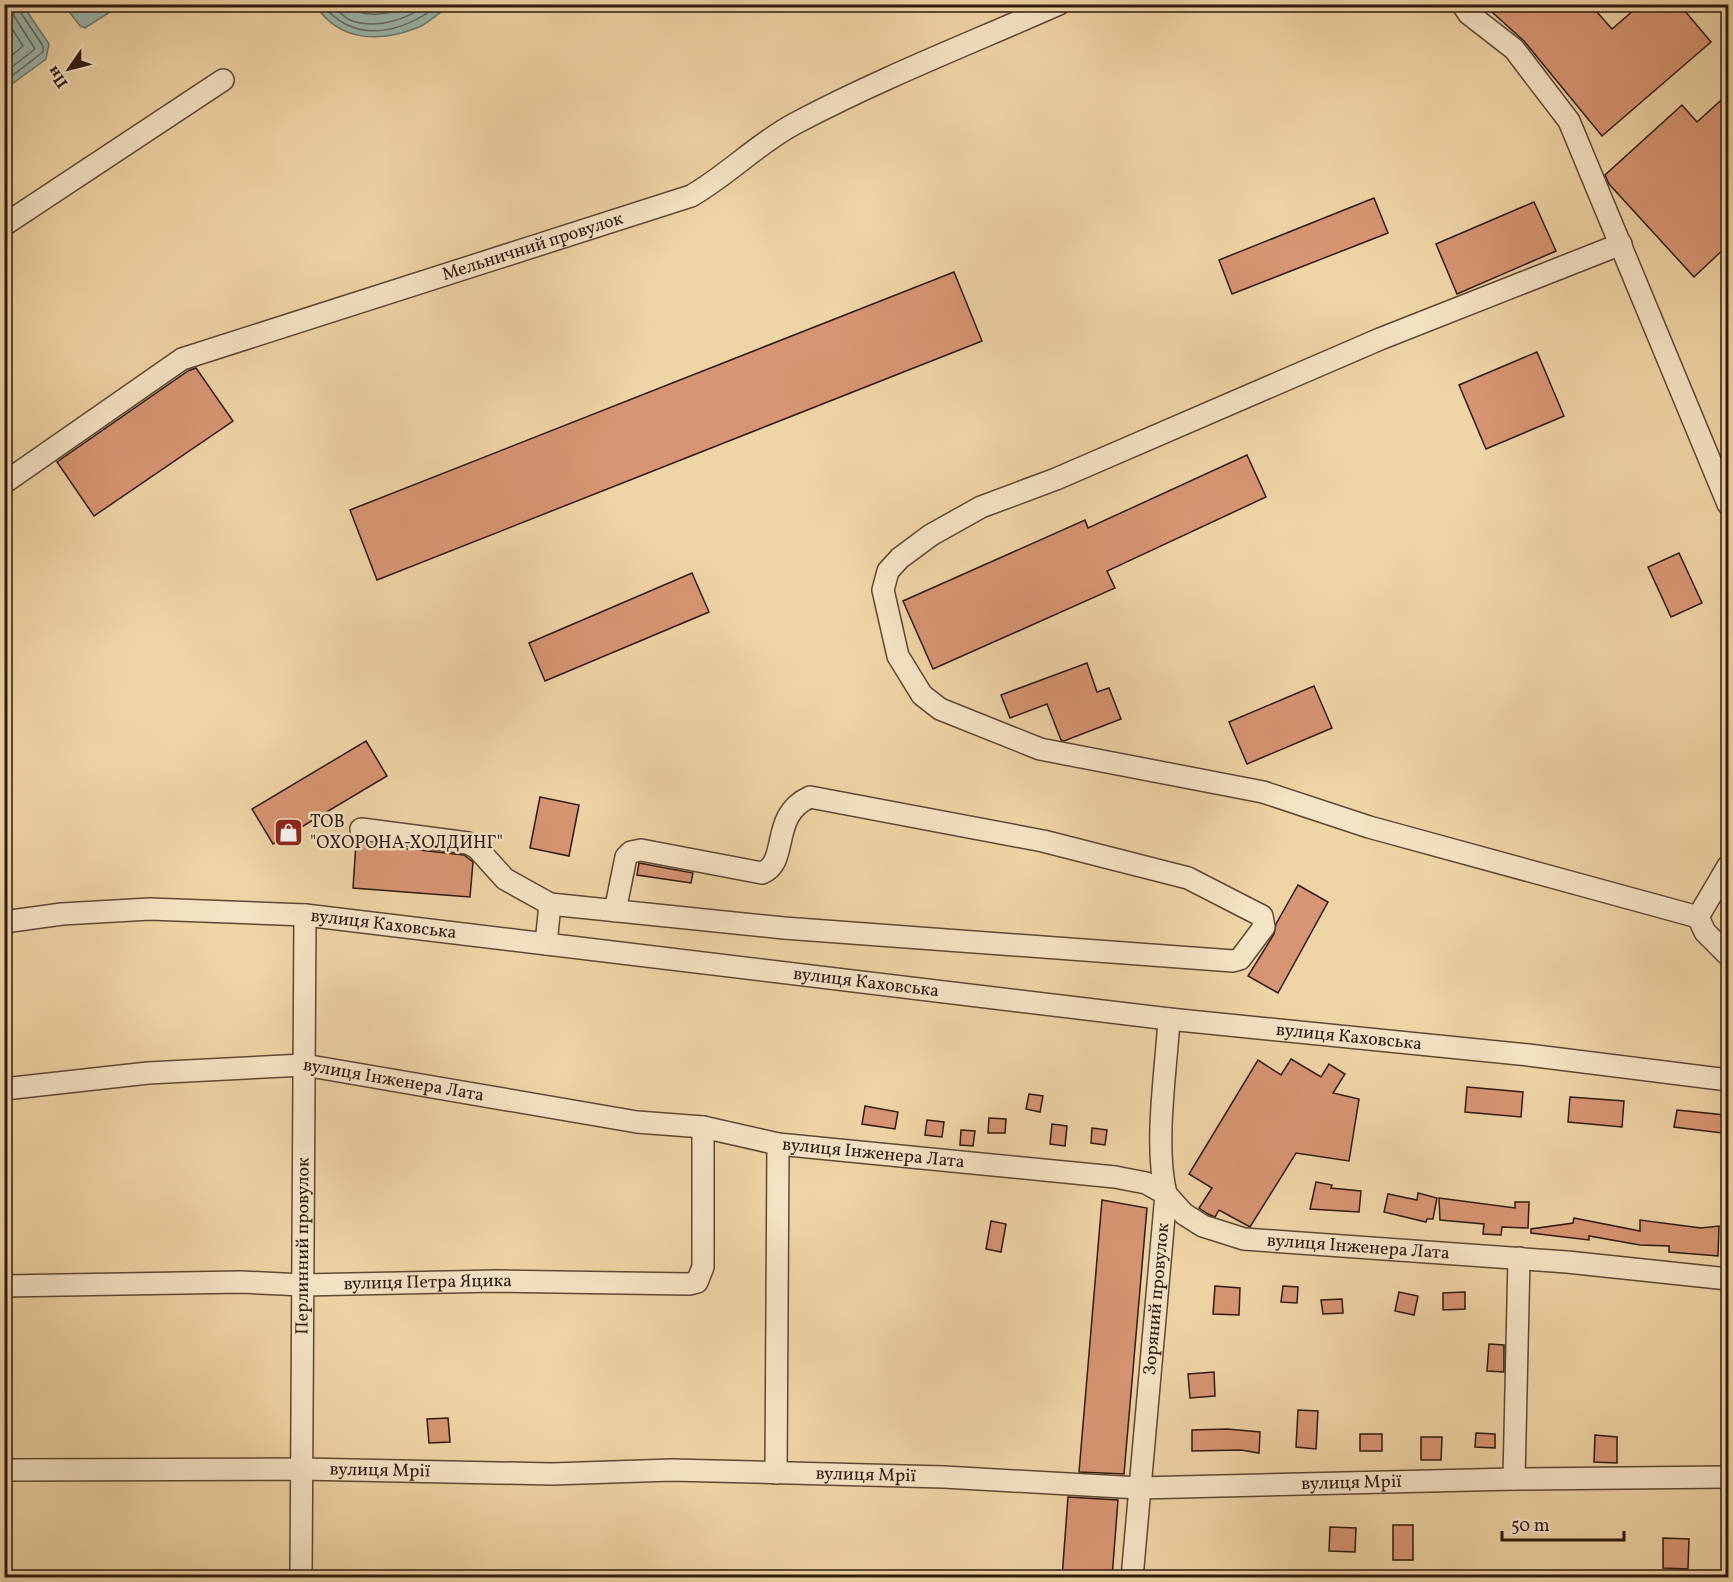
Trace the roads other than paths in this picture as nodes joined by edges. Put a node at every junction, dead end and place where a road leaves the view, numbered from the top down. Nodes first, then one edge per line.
1 (1059, 4) edge
2 (1462, 4) edge
3 (223, 80) dead end
4 (4, 225) edge
5 (1622, 244) junction
6 (4, 483) edge
7 (1728, 504) edge
8 (361, 829) dead end
9 (1728, 866) edge
10 (550, 904) junction
11 (615, 911) junction
12 (305, 915) junction
13 (1698, 917) junction
14 (4, 922) edge
15 (546, 944) junction
16 (1728, 954) edge
17 (1169, 1019) junction
18 (304, 1065) junction
19 (1728, 1080) edge
20 (4, 1089) edge
21 (703, 1127) junction
22 (778, 1144) junction
23 (1166, 1194) junction
24 (1519, 1258) junction
25 (1728, 1279) edge
26 (303, 1285) junction
27 (4, 1286) edge
28 (302, 1469) junction
29 (4, 1470) edge
30 (776, 1473) junction
31 (1728, 1477) edge
32 (1514, 1479) junction
33 (1139, 1488) junction
34 (301, 1578) edge
35 (1132, 1578) edge

1 - 6 street, Мельничний провулок
2 - 5 street
3 - 4 street
5 - 7 street
5 - 13 street
8 - 10 street
9 - 13 street
10 - 11 street
10 - 15 street
11 - 11 street
12 - 14 street, вулиця Каховська
12 - 15 street, вулиця Каховська
12 - 18 street, Перлинний провулок
13 - 16 street
15 - 17 street, вулиця Каховська
17 - 19 street, вулиця Каховська
17 - 23 street, Зоряний провулок
18 - 20 street, вулиця Інженера Лата
18 - 21 street, вулиця Інженера Лата
18 - 26 street, Перлинний провулок
21 - 22 street, вулиця Інженера Лата
21 - 26 street, вулиця Петра Яцика
22 - 23 street, вулиця Інженера Лата
22 - 30 street
23 - 24 street, вулиця Інженера Лата
23 - 33 street, Зоряний провулок
24 - 25 street, вулиця Інженера Лата
24 - 32 street
26 - 27 street, вулиця Петра Яцика
26 - 28 street, Перлинний провулок
28 - 29 street, вулиця Мрії
28 - 30 street, вулиця Мрії
28 - 34 street, Перлинний провулок
30 - 33 street, вулиця Мрії
31 - 32 street, вулиця Мрії
32 - 33 street, вулиця Мрії
33 - 35 street, Зоряний провулок

